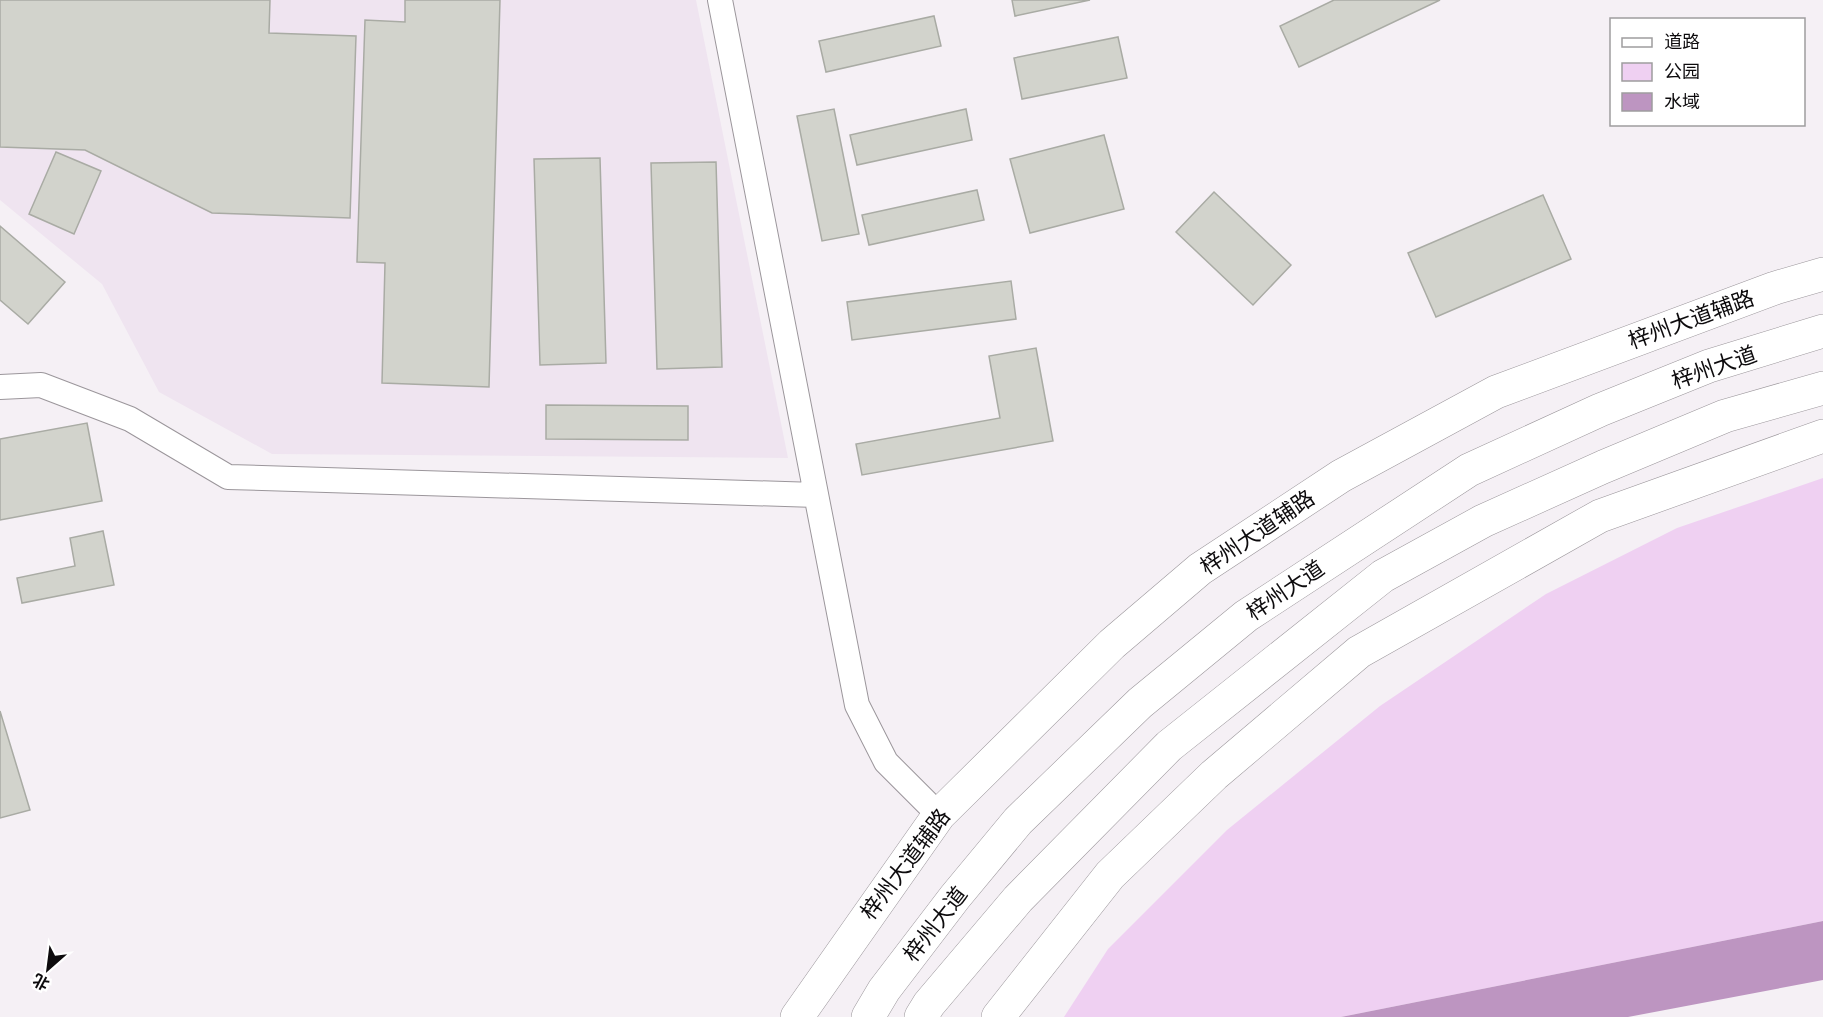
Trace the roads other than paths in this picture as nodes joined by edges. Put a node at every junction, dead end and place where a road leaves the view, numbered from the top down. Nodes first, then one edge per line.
1 (720, 0) edge
2 (1823, 274) edge
3 (1823, 331) edge
4 (0, 387) edge
5 (1823, 388) edge
6 (1823, 436) edge
7 (816, 495) junction
8 (939, 815) junction
9 (876, 1004) edge
10 (925, 1011) edge
11 (1001, 1012) edge
12 (797, 1017) edge

1 - 7 street
2 - 8 main road, 梓州大道辅路
3 - 9 main road, 梓州大道
4 - 7 street
5 - 10 main road, 梓州大道
6 - 11 main road
7 - 8 street
8 - 12 main road, 梓州大道辅路

